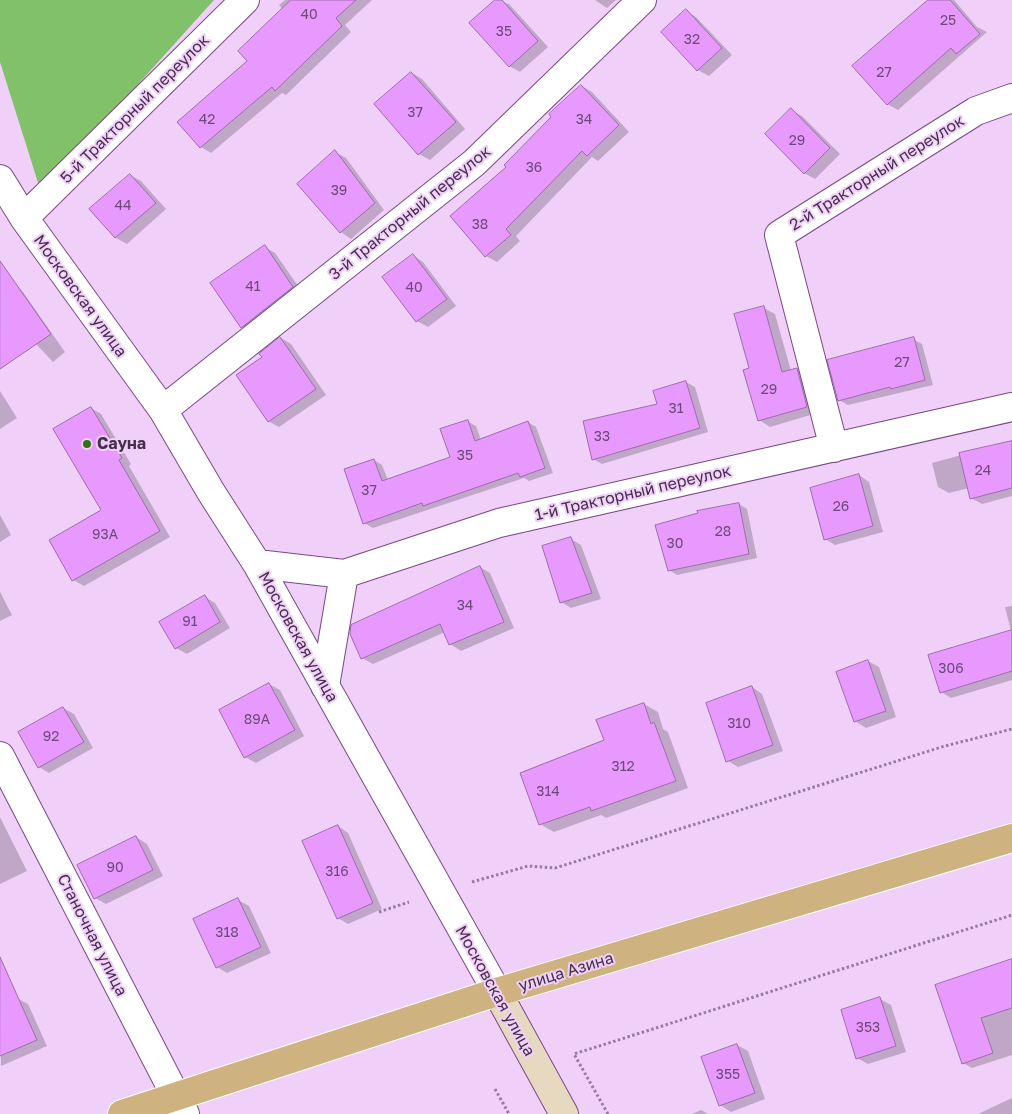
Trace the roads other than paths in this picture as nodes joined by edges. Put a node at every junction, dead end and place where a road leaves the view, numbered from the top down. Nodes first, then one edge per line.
1 (245, 0) edge
2 (642, 0) edge
3 (1012, 98) edge
4 (0, 179) edge
5 (24, 218) junction
6 (1012, 407) edge
7 (163, 410) junction
8 (834, 448) junction
9 (257, 564) junction
10 (344, 574) junction
11 (325, 686) junction
12 (0, 756) edge
13 (1012, 838) edge
14 (497, 992) junction
15 (180, 1105) edge
16 (122, 1114) edge
17 (564, 1114) edge

1 - 5 street, 5-й Тракторный переулок
2 - 7 street, 3-й Тракторный переулок
3 - 8 street, 2-й Тракторный переулок
4 - 5 street, Московская улица
5 - 7 street, Московская улица
6 - 8 street, 1-й Тракторный переулок
7 - 9 street, Московская улица
8 - 10 street, 1-й Тракторный переулок
9 - 10 street, 1-й Тракторный переулок
9 - 11 street, Московская улица
10 - 11 street
11 - 14 street, Московская улица
12 - 15 street, Станочная улица
13 - 14 main road, улица Азина
14 - 15 main road, улица Азина
14 - 17 street, Московская улица
15 - 16 main road, улица Азина

